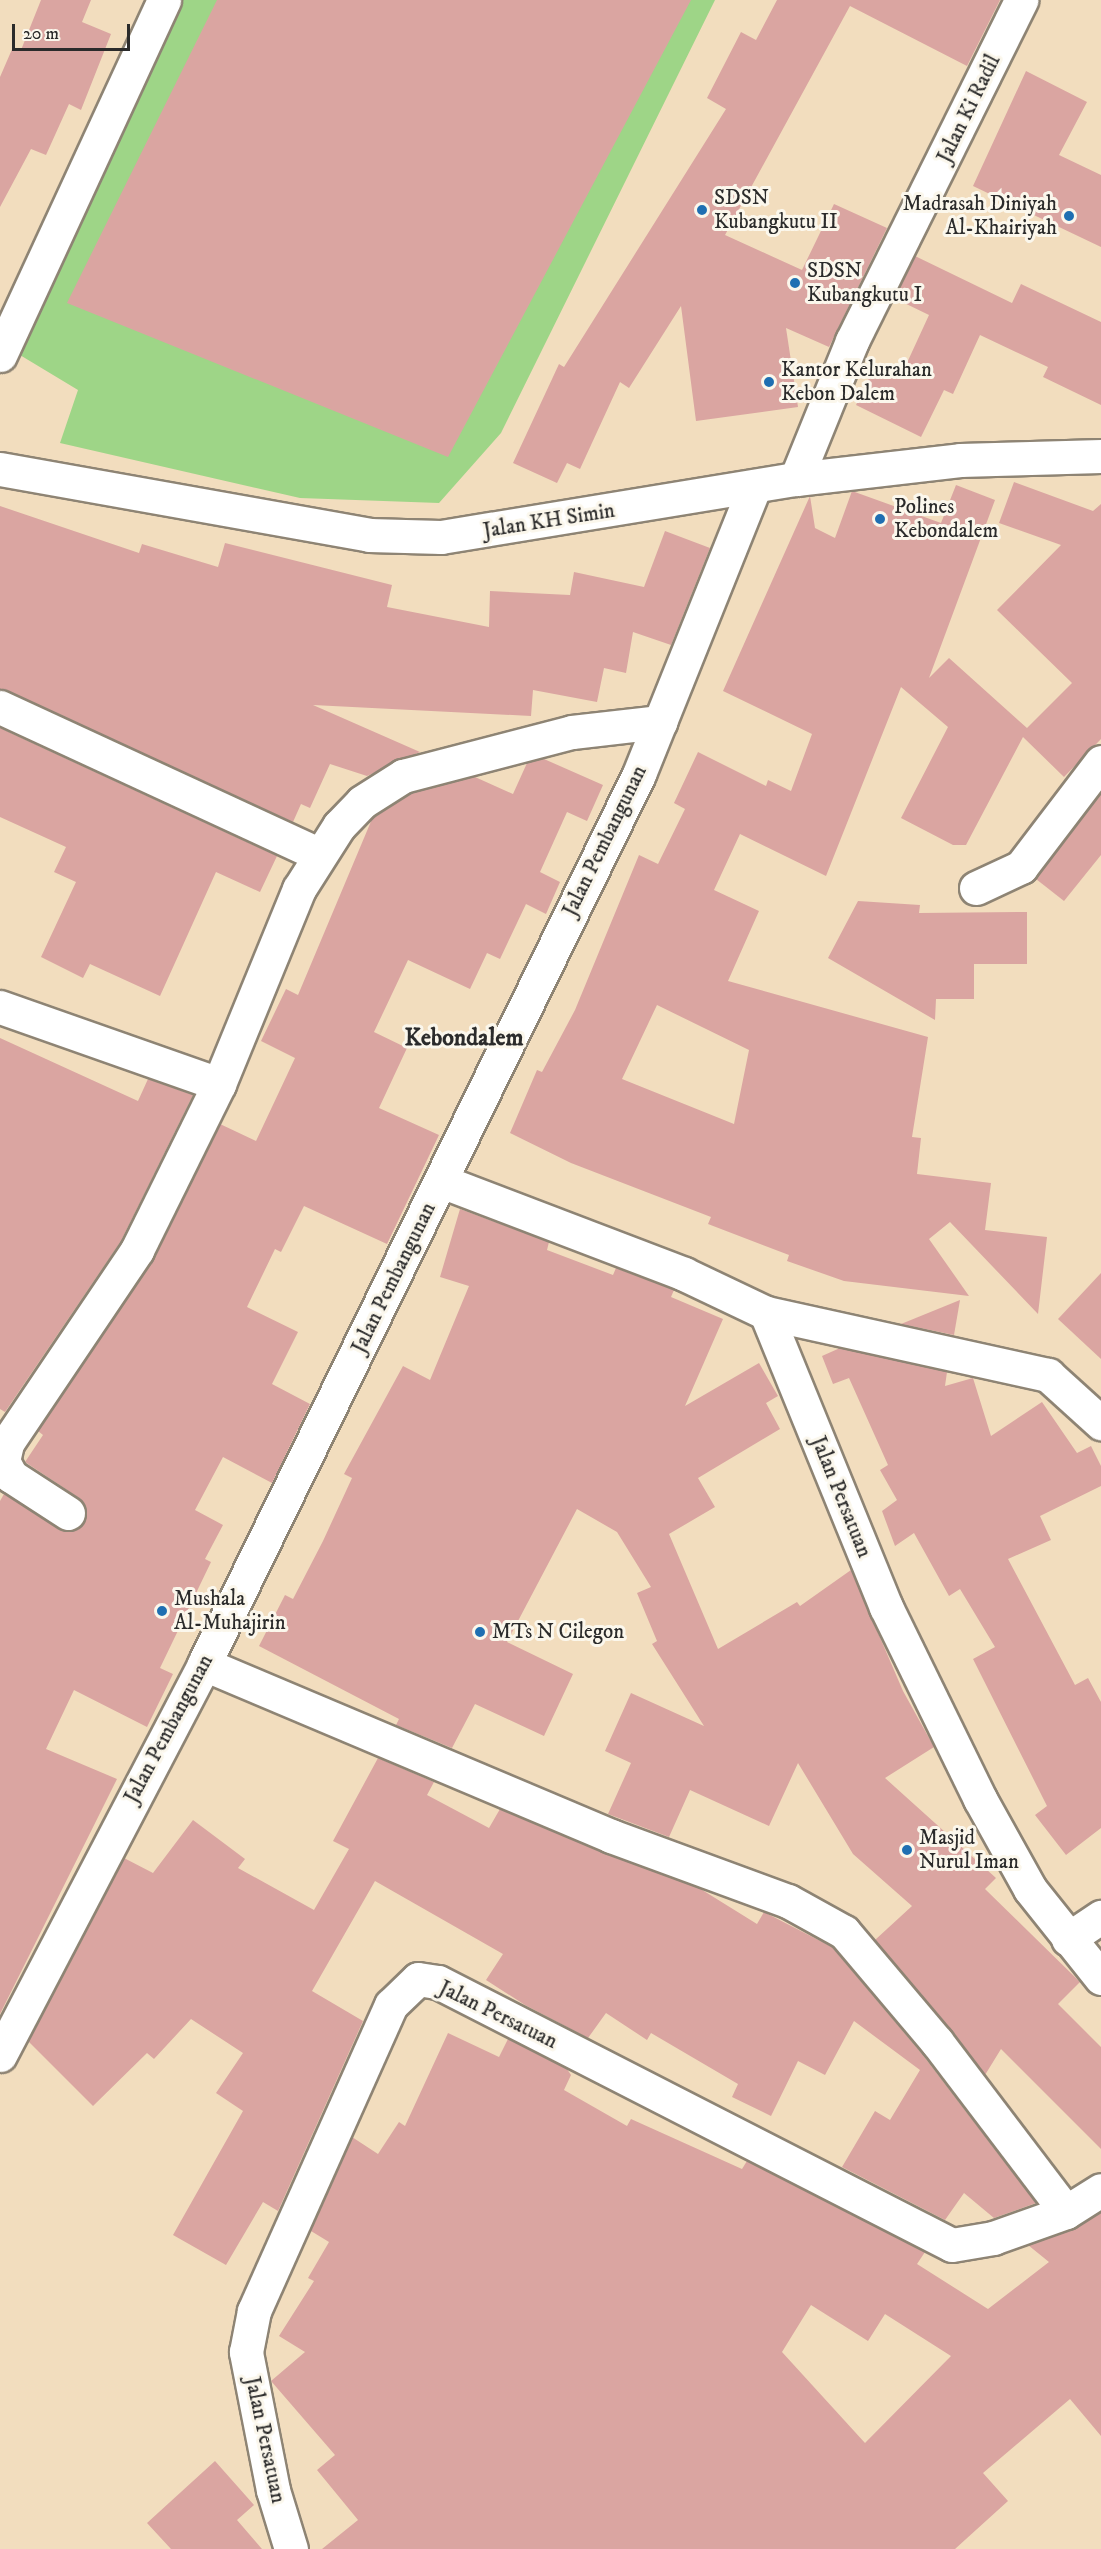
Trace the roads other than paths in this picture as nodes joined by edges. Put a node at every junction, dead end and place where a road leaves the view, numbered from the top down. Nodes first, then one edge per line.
1 (164, 0) edge
2 (1021, 0) edge
3 (0, 355) edge
4 (1101, 456) edge
5 (0, 469) edge
6 (796, 479) junction
7 (755, 486) junction
8 (0, 707) edge
9 (660, 722) junction
10 (1101, 762) edge
11 (318, 854) junction
12 (976, 888) dead end
13 (0, 1007) edge
14 (219, 1084) junction
15 (441, 1181) junction
16 (766, 1313) junction
17 (1101, 1424) edge
18 (68, 1513) dead end
19 (204, 1664) junction
20 (1101, 1917) edge
21 (1068, 1939) junction
22 (1101, 1978) edge
23 (0, 2055) edge
24 (1101, 2190) edge
25 (1066, 2212) junction
26 (291, 2549) edge

1 - 3 street
2 - 6 street, Jalan Ki Radil
4 - 6 street, Jalan KH Simin
5 - 7 street, Jalan KH Simin
6 - 7 street, Jalan KH Simin
7 - 9 street, Jalan Pembangunan
8 - 11 street
9 - 11 street
9 - 15 street, Jalan Pembangunan
10 - 12 street
11 - 14 street
13 - 14 street
14 - 18 street
15 - 16 street
15 - 19 street, Jalan Pembangunan
16 - 17 street
16 - 21 street, Jalan Persatuan
19 - 23 street, Jalan Pembangunan
19 - 25 street
20 - 21 street
21 - 22 street, Jalan Persatuan
24 - 25 street, Jalan Persatuan
25 - 26 street, Jalan Persatuan

